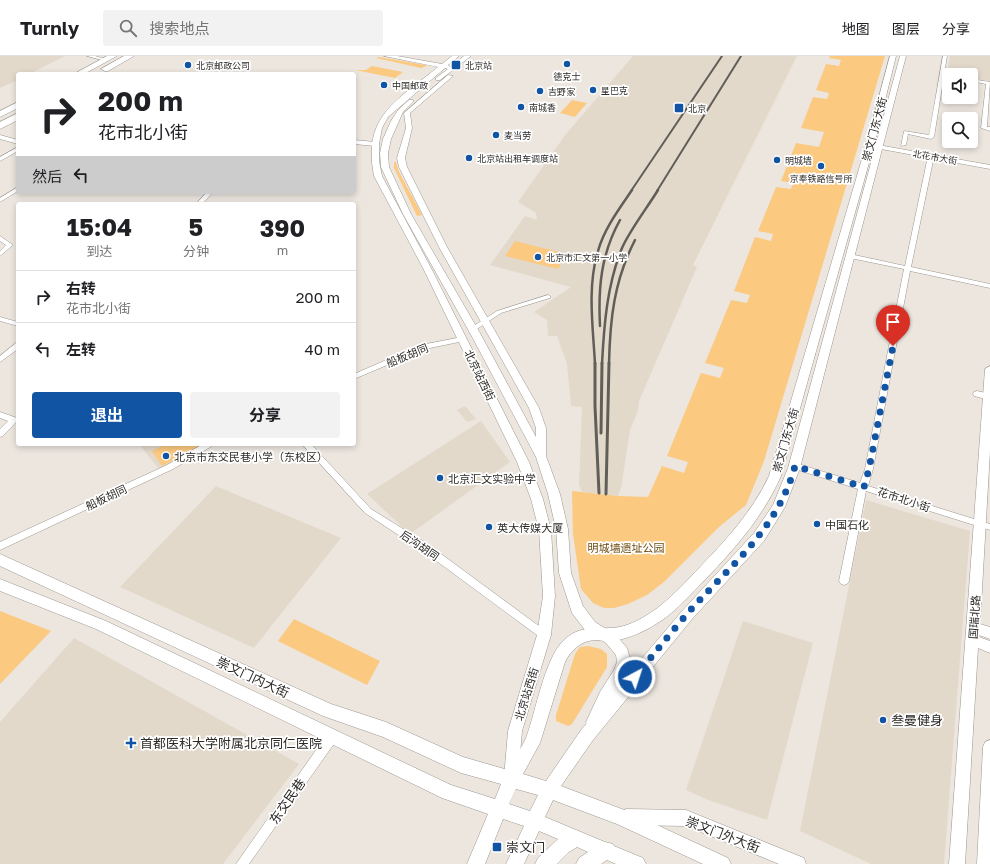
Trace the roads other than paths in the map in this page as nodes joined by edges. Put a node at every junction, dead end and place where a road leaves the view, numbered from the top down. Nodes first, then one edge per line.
1 (89, 56) edge
2 (130, 56) edge
3 (387, 56) edge
4 (420, 56) edge
5 (456, 56) edge
6 (468, 56) edge
7 (893, 56) edge
8 (903, 56) edge
9 (945, 56) edge
10 (110, 58) edge
11 (449, 61) junction
12 (443, 66) junction
13 (456, 66) junction
14 (943, 68) edge
15 (82, 72) edge
16 (100, 72) edge
17 (942, 75) edge
18 (978, 81) edge
19 (989, 83) edge
20 (16, 106) edge
21 (407, 113) junction
22 (0, 114) edge
23 (16, 117) edge
24 (0, 126) edge
25 (990, 129) edge
26 (0, 137) edge
27 (16, 141) edge
28 (356, 142) edge
29 (875, 143) junction
30 (375, 144) junction
31 (903, 145) junction
32 (16, 150) edge
33 (931, 156) junction
34 (0, 159) edge
35 (990, 162) edge
36 (990, 167) edge
37 (16, 190) edge
38 (208, 194) edge
39 (0, 200) edge
40 (201, 202) edge
41 (0, 238) edge
42 (0, 254) edge
43 (431, 254) junction
44 (850, 256) junction
45 (907, 269) junction
46 (990, 286) edge
47 (548, 297) dead end
48 (0, 319) edge
49 (484, 321) junction
50 (16, 323) edge
51 (472, 329) junction
52 (462, 338) junction
53 (16, 347) edge
54 (0, 360) edge
55 (990, 369) edge
56 (356, 376) edge
57 (985, 396) edge
58 (0, 415) edge
59 (0, 434) edge
60 (206, 446) edge
61 (308, 446) edge
62 (541, 458) junction
63 (795, 466) junction
64 (864, 487) junction
65 (985, 525) edge
66 (0, 546) edge
67 (0, 560) edge
68 (844, 581) dead end
69 (0, 585) edge
70 (990, 633) edge
71 (973, 634) junction
72 (544, 635) junction
73 (603, 635) junction
74 (990, 646) edge
75 (587, 735) junction
76 (332, 737) junction
77 (990, 748) edge
78 (511, 780) junction
79 (549, 790) junction
80 (499, 809) junction
81 (622, 817) junction
82 (534, 821) junction
83 (576, 838) junction
84 (611, 857) edge
85 (242, 864) edge
86 (476, 864) edge
87 (515, 864) edge
88 (544, 864) edge
89 (585, 864) edge
90 (637, 864) edge
91 (722, 864) edge
92 (798, 864) edge
93 (957, 864) edge
94 (985, 864) edge

1 - 10 street
2 - 16 highway
3 - 12 main road
4 - 11 main road
5 - 11 main road, 北京站西街
6 - 13 main road
7 - 29 main road, 崇文门东大街
8 - 29 main road, 崇文门东大街
9 - 14 street
10 - 15 highway
11 - 12 main road, 北京站西街
11 - 13 main road
12 - 13 main road
12 - 30 main road, 北京站西街
13 - 21 main road, 北京站西街
13 - 43 main road, 北京站西街
17 - 31 street
18 - 19 street
19 - 25 street
20 - 22 highway
21 - 43 main road, 北京站西街
21 - 49 main road
23 - 24 highway
26 - 27 street
28 - 30 street
29 - 31 main road, 北花市大街
29 - 33 main road, 北花市大街
29 - 44 main road, 崇文门东大街
29 - 73 main road, 崇文门东大街
30 - 52 main road, 北京站西街
31 - 35 main road, 北花市大街
32 - 34 street
33 - 36 main road, 北花市大街
33 - 45 street
37 - 39 street
38 - 40 street
41 - 42 street
43 - 51 main road, 北京站西街
44 - 45 street
44 - 63 main road, 崇文门东大街
45 - 46 street
45 - 64 street
47 - 49 street
48 - 50 street
49 - 51 street
49 - 62 main road
51 - 62 main road, 北京站西街
52 - 56 street, 船板胡同
52 - 72 main road, 北京站西街
53 - 54 street
55 - 57 main road, 国瑞北路
57 - 65 main road, 国瑞北路
58 - 59 street
60 - 66 street, 船板胡同
61 - 72 street, 后沟胡同
62 - 73 main road, 北京站西街
63 - 64 street, 花市北小街
63 - 75 main road, 崇文门东大街
64 - 65 street, 花市北小街
64 - 68 street
65 - 71 main road, 国瑞北路
67 - 78 main road, 崇文门内大街
69 - 76 main road, 崇文门内大街
70 - 71 main road
71 - 74 main road
71 - 93 main road, 国瑞北路
72 - 78 main road, 北京站西街
73 - 75 main road, 崇文门东大街
73 - 78 main road, 北京站西街
75 - 79 main road, 崇文门东大街
76 - 80 main road, 崇文门内大街
76 - 85 street, 东交民巷
77 - 94 main road
78 - 79 main road, 崇文门外大街
78 - 80 main road
79 - 81 main road, 崇文门外大街
79 - 82 main road, 崇文门东大街
80 - 82 main road
80 - 86 main road
81 - 91 main road, 崇文门外大街
81 - 92 main road, 崇文门外大街
82 - 83 main road
82 - 87 main road, 崇文门东大街
83 - 84 main road
83 - 88 main road
84 - 89 main road
84 - 90 main road

